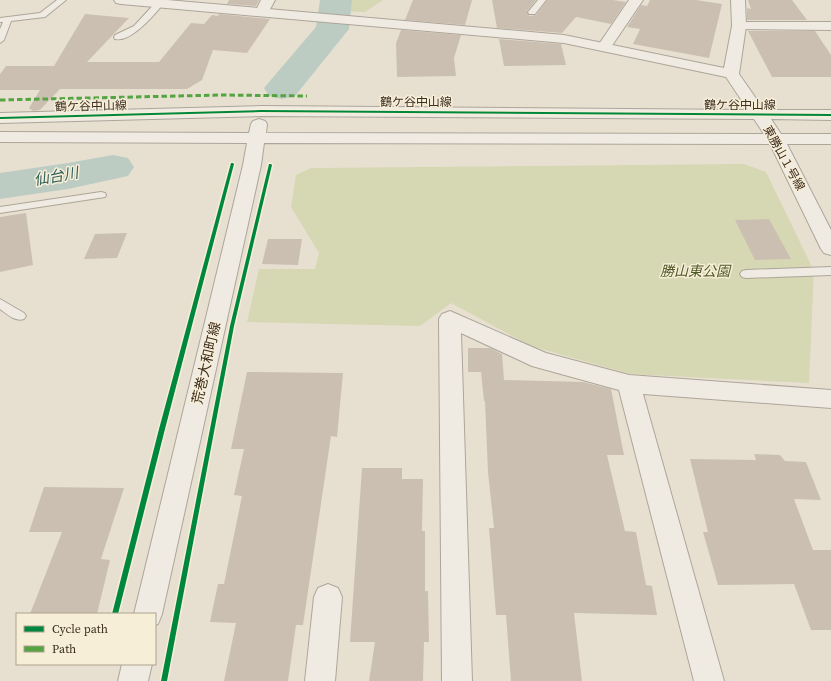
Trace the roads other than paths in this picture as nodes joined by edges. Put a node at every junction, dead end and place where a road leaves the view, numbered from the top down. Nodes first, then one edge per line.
1 (62, 0) edge
2 (126, 0) edge
3 (542, 0) edge
4 (636, 0) edge
5 (738, 0) edge
6 (160, 3) junction
7 (265, 6) edge
8 (532, 12) dead end
9 (4, 20) edge
10 (739, 26) junction
11 (831, 26) edge
12 (118, 37) dead end
13 (0, 40) edge
14 (604, 48) junction
15 (731, 74) junction
16 (262, 111) junction
17 (760, 115) junction
18 (831, 115) edge
19 (0, 118) edge
20 (0, 138) edge
21 (257, 138) junction
22 (776, 139) junction
23 (831, 139) edge
24 (101, 195) dead end
25 (0, 210) edge
26 (831, 249) edge
27 (831, 271) edge
28 (746, 274) dead end
29 (0, 303) edge
30 (20, 316) dead end
31 (629, 384) junction
32 (831, 399) edge
33 (328, 597) dead end
34 (148, 613) edge
35 (137, 665) edge
36 (133, 681) edge
37 (320, 681) edge
38 (457, 681) edge
39 (709, 681) edge

1 - 9 lane
2 - 6 street
3 - 8 lane
4 - 14 street
5 - 10 street
6 - 7 street
6 - 12 lane
7 - 14 street
9 - 13 lane
10 - 11 street
10 - 15 street
14 - 15 street
15 - 17 street, 東勝山１号線
16 - 17 street, 鶴ケ谷中山線
16 - 19 street, 鶴ケ谷中山線
16 - 21 street, 荒巻大和町線
17 - 18 street, 鶴ケ谷中山線
17 - 22 street, 東勝山１号線
20 - 21 street
21 - 22 street
21 - 34 street, 荒巻大和町線
22 - 23 street
22 - 26 street, 東勝山１号線
24 - 25 lane
27 - 28 lane
29 - 30 lane
31 - 32 street
31 - 38 street
31 - 39 street
33 - 37 street
35 - 36 street

